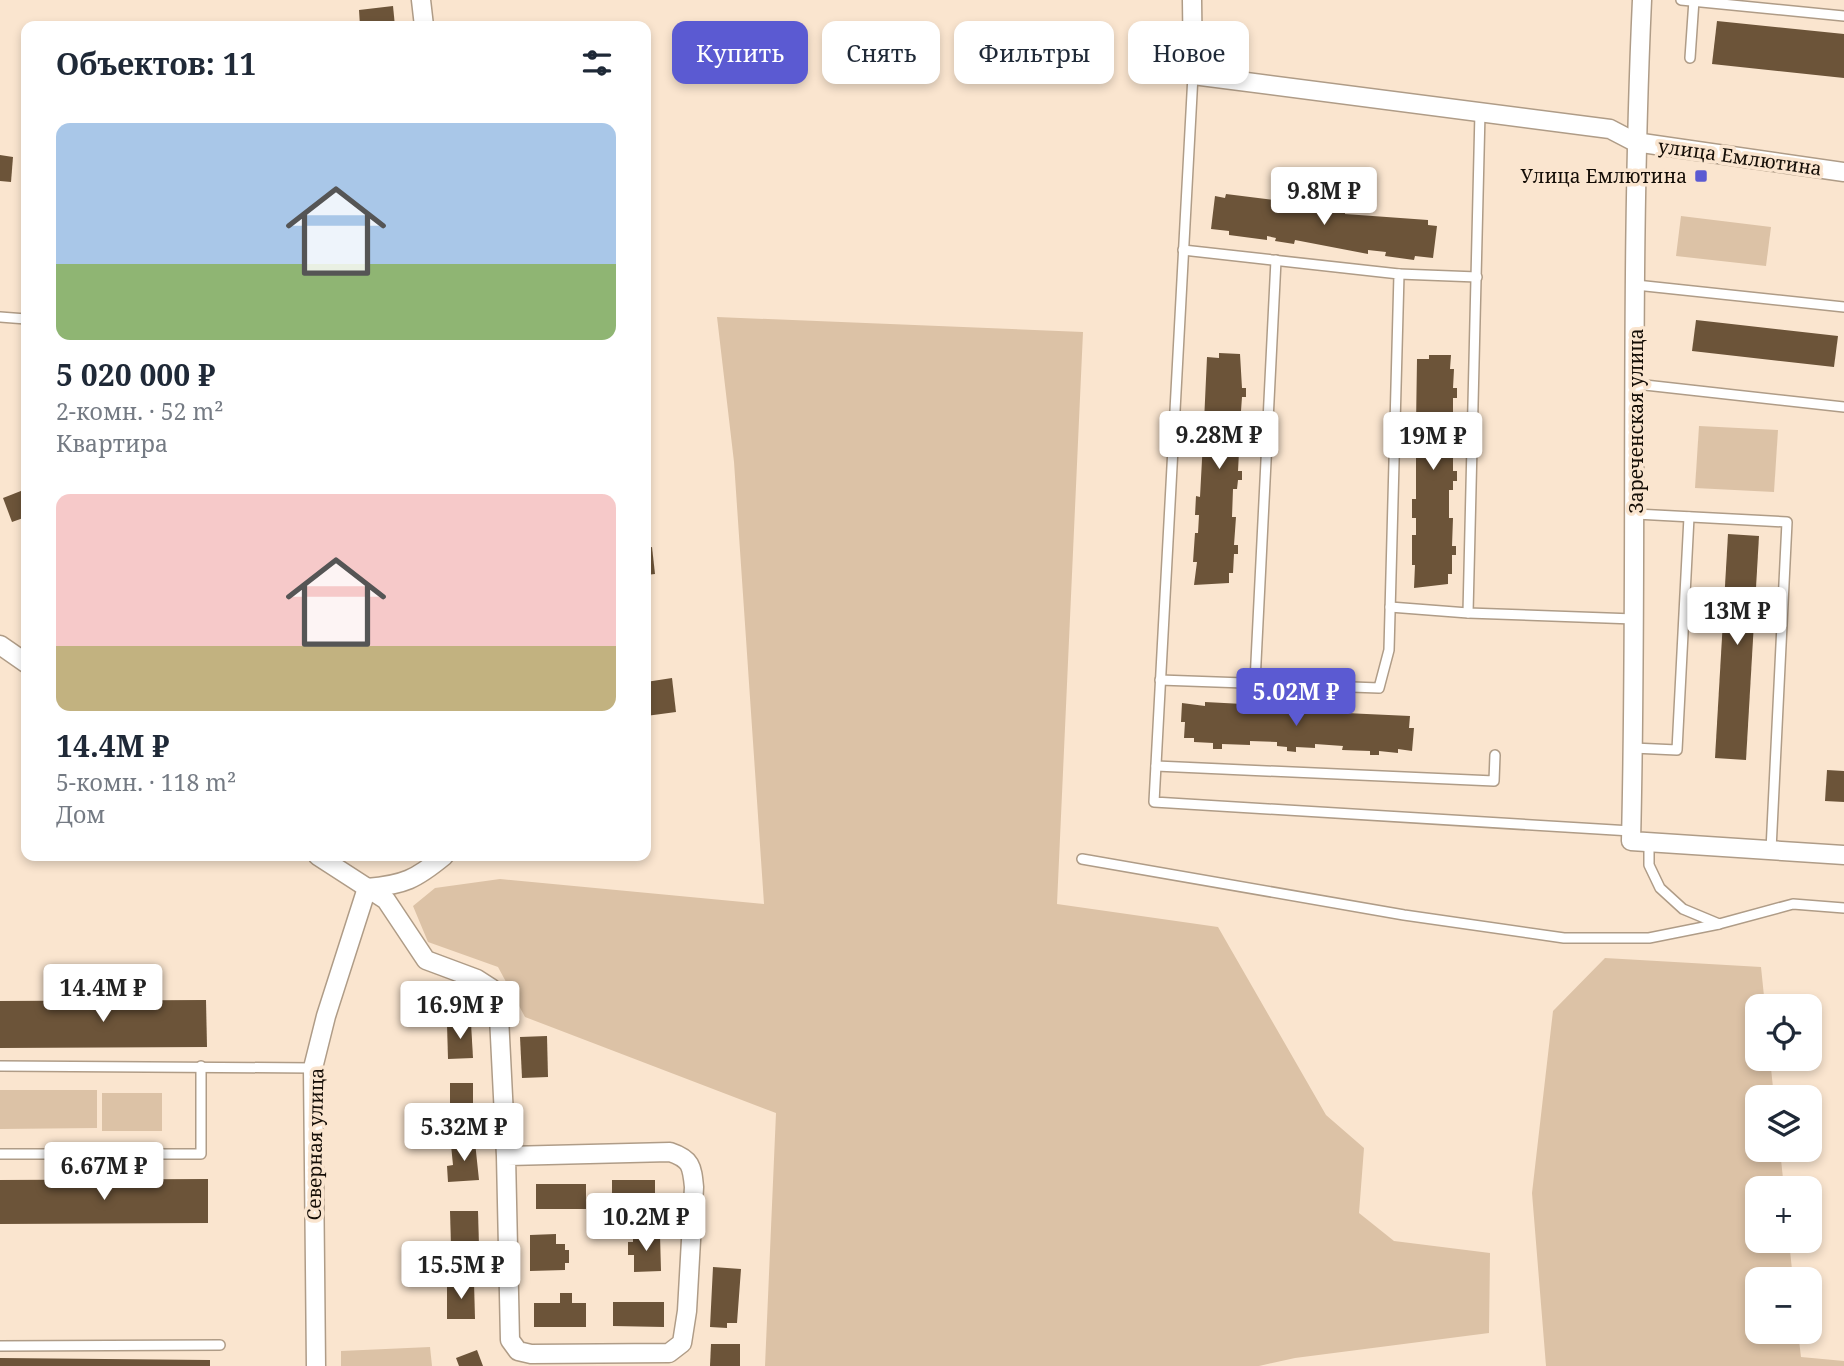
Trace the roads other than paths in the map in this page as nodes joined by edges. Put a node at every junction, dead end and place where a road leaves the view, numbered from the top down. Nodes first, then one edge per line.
1 (421, 0) edge
2 (1192, 0) edge
3 (1642, 0) edge
4 (1681, 0) edge
5 (1694, 1) edge
6 (1844, 16) edge
7 (423, 21) edge
8 (1192, 21) edge
9 (1690, 58) dead end
10 (1249, 82) edge
11 (1193, 84) edge
12 (1480, 112) junction
13 (1635, 142) junction
14 (1844, 172) edge
15 (1184, 250) junction
16 (1276, 260) junction
17 (1399, 274) junction
18 (1477, 277) junction
19 (1636, 285) junction
20 (1844, 307) edge
21 (0, 317) edge
22 (21, 319) edge
23 (1636, 384) junction
24 (1844, 407) edge
25 (1636, 514) junction
26 (1689, 517) junction
27 (1390, 607) junction
28 (1468, 613) junction
29 (1635, 619) junction
30 (0, 645) edge
31 (21, 660) edge
32 (1160, 680) junction
33 (1255, 682) junction
34 (1633, 748) junction
35 (1495, 755) dead end
36 (1156, 766) junction
37 (1631, 836) junction
38 (1650, 843) junction
39 (1771, 850) junction
40 (1844, 855) edge
41 (1082, 859) dead end
42 (326, 861) edge
43 (438, 861) edge
44 (367, 888) junction
45 (1844, 908) edge
46 (1718, 924) junction
47 (0, 1066) edge
48 (201, 1066) junction
49 (313, 1068) junction
50 (0, 1154) edge
51 (506, 1156) junction
52 (220, 1345) dead end
53 (0, 1346) edge
54 (316, 1366) edge

1 - 7 street
2 - 8 street
3 - 13 street, Зареченская улица
4 - 5 lane
5 - 6 lane
5 - 9 lane
10 - 12 street, улица Емлютина
11 - 15 lane
12 - 13 street, улица Емлютина
12 - 18 lane
13 - 14 street, улица Емлютина
13 - 19 street, Зареченская улица
15 - 16 lane
15 - 32 lane
16 - 17 lane
16 - 33 lane
17 - 18 lane
17 - 27 lane
18 - 28 lane
19 - 20 lane
19 - 23 street, Зареченская улица
21 - 22 lane
23 - 24 lane
23 - 25 street, Зареченская улица
25 - 26 lane
25 - 29 street, Зареченская улица
26 - 34 lane
26 - 39 lane
27 - 28 lane
27 - 33 lane
28 - 29 lane
29 - 34 street, Зареченская улица
30 - 31 street
32 - 33 lane
32 - 36 lane
34 - 37 street, Зареченская улица
35 - 36 lane
36 - 37 lane
37 - 38 street
38 - 39 street
38 - 46 lane
39 - 40 street
41 - 46 lane
42 - 44 street
43 - 44 street
44 - 49 street, Северная улица
44 - 51 street
45 - 46 lane
47 - 48 lane
48 - 49 lane
48 - 50 lane
49 - 54 street, Северная улица
51 - 51 street
52 - 53 lane

